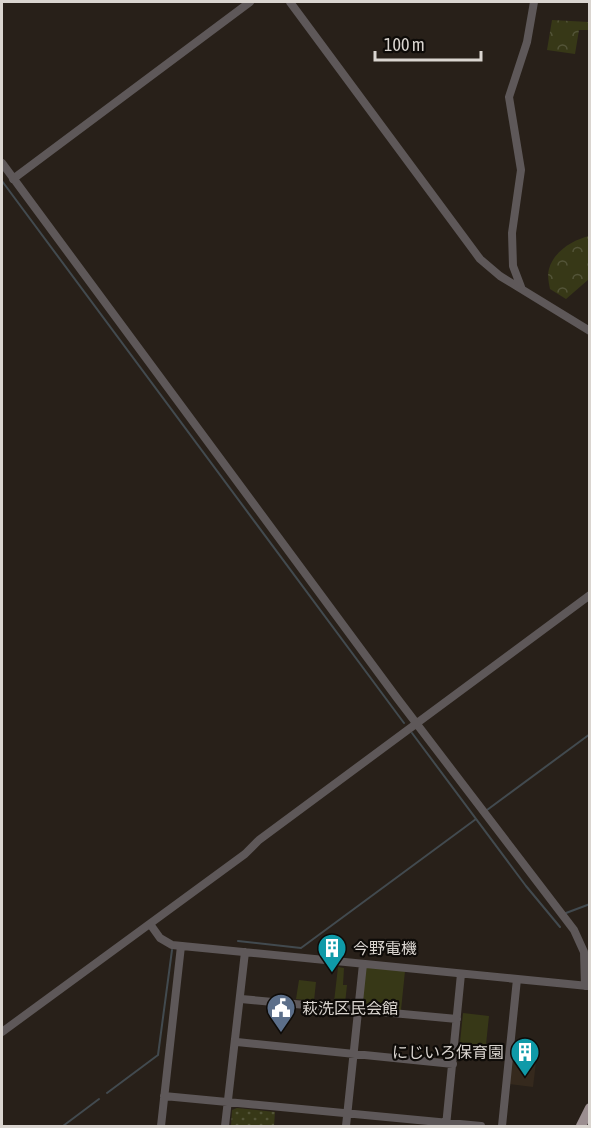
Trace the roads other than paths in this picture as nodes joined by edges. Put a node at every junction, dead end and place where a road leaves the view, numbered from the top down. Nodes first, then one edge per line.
1 (250, 2) edge
2 (290, 2) edge
3 (534, 2) edge
4 (2, 163) edge
5 (13, 179) junction
6 (521, 288) junction
7 (590, 331) edge
8 (590, 595) edge
9 (416, 722) junction
10 (150, 924) junction
11 (574, 930) junction
12 (181, 946) junction
13 (590, 948) edge
14 (245, 952) junction
15 (363, 964) junction
16 (461, 974) junction
17 (517, 979) junction
18 (587, 986) edge
19 (241, 999) junction
20 (357, 1011) junction
21 (457, 1019) junction
22 (2, 1032) edge
23 (237, 1042) junction
24 (354, 1054) junction
25 (453, 1064) junction
26 (164, 1096) junction
27 (228, 1100) junction
28 (590, 1108) edge
29 (347, 1114) junction
30 (446, 1125) edge
31 (161, 1126) edge
32 (225, 1126) edge
33 (346, 1126) edge
34 (481, 1126) edge
35 (502, 1126) edge
36 (581, 1126) edge

1 - 5 street
2 - 6 street
3 - 6 street
4 - 5 street
5 - 9 street
6 - 7 street
8 - 9 street
9 - 10 street
9 - 11 street
10 - 12 street
10 - 22 street
11 - 13 street
11 - 18 street
12 - 14 street
12 - 26 street
14 - 15 street
14 - 19 street
15 - 16 street
15 - 20 street
16 - 17 street
16 - 21 street
17 - 18 street
17 - 35 street
19 - 20 street
19 - 23 street
20 - 21 street
20 - 24 street
21 - 25 street
23 - 24 street
23 - 27 street
24 - 25 street
24 - 29 street
25 - 30 street
26 - 27 street
26 - 31 street
27 - 29 street
27 - 32 street
28 - 36 main road
29 - 30 street
29 - 33 street
30 - 34 street

